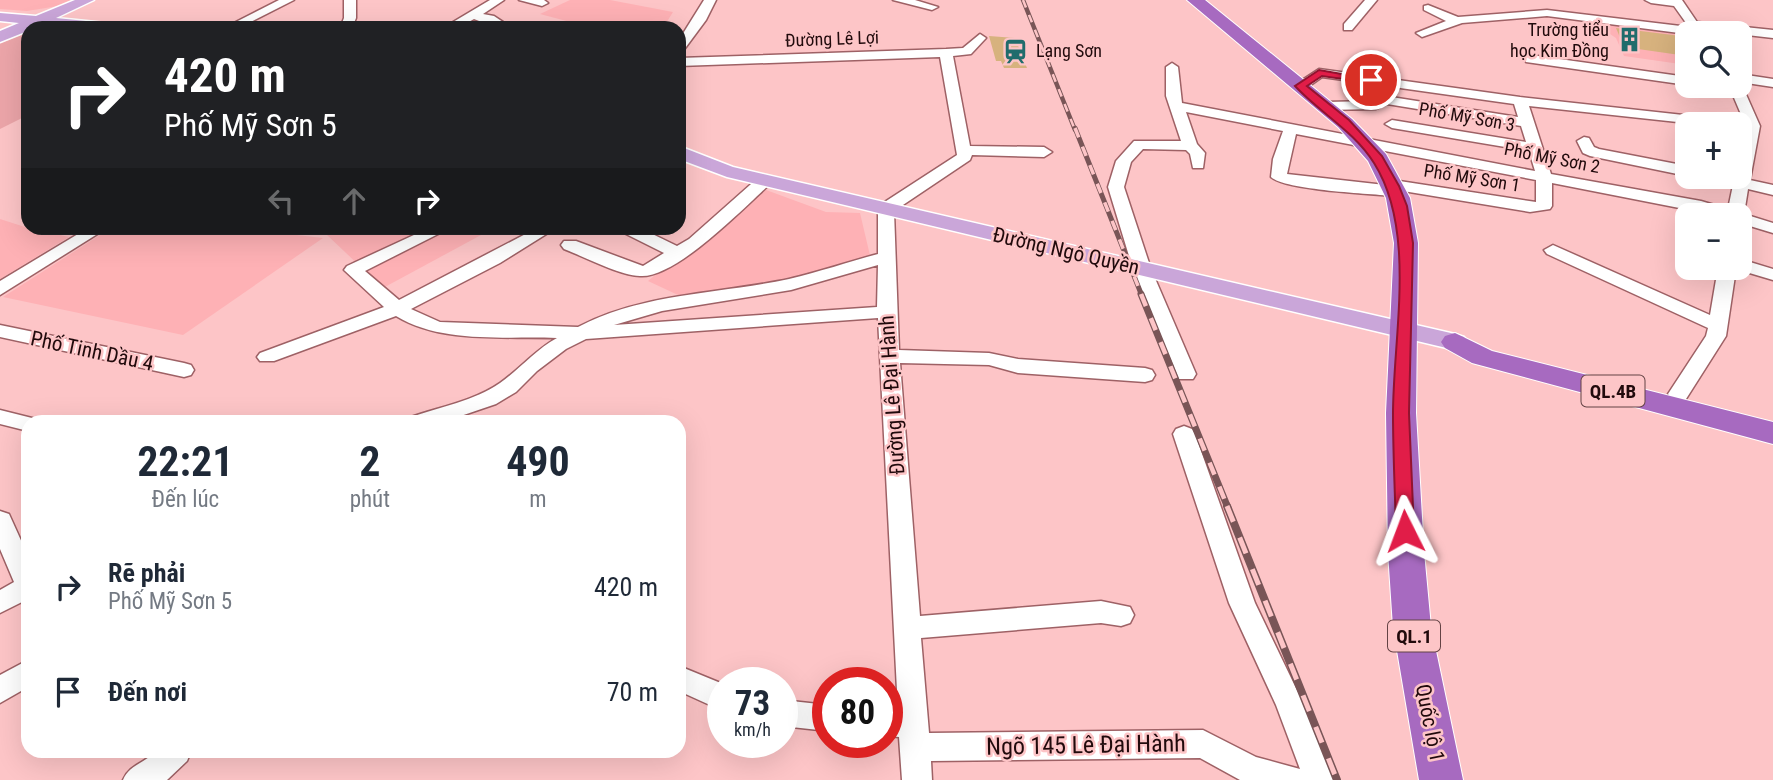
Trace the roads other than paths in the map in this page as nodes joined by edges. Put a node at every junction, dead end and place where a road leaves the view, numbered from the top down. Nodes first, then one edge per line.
1 (88, 0) edge
2 (288, 0) edge
3 (350, 0) edge
4 (498, 0) edge
5 (525, 0) edge
6 (710, 0) edge
7 (899, 0) edge
8 (1195, 0) edge
9 (1371, 0) edge
10 (1651, 0) edge
11 (1677, 1) edge
12 (542, 3) dead end
13 (932, 7) dead end
14 (1428, 8) dead end
15 (474, 15) junction
16 (0, 17) edge
17 (39, 20) junction
18 (700, 20) junction
19 (47, 21) edge
20 (244, 21) edge
21 (349, 21) edge
22 (462, 21) edge
23 (494, 21) edge
24 (1457, 21) junction
25 (1691, 21) edge
26 (686, 23) edge
27 (1348, 27) dead end
28 (21, 28) edge
29 (1675, 28) edge
30 (1422, 33) dead end
31 (1752, 33) edge
32 (1773, 34) edge
33 (0, 37) edge
34 (980, 38) dead end
35 (686, 39) edge
36 (946, 53) junction
37 (1531, 59) dead end
38 (686, 61) edge
39 (1172, 67) dead end
40 (1675, 79) edge
41 (1773, 83) edge
42 (1752, 84) edge
43 (1300, 86) junction
44 (1520, 101) junction
45 (1376, 105) junction
46 (1326, 106) junction
47 (1178, 107) junction
48 (1675, 118) edge
49 (1528, 123) junction
50 (1392, 124) junction
51 (1291, 127) junction
52 (1752, 127) edge
53 (1773, 129) edge
54 (1584, 141) dead end
55 (1364, 144) junction
56 (1191, 146) junction
57 (1536, 148) junction
58 (965, 150) junction
59 (1406, 151) junction
60 (1044, 152) dead end
61 (686, 155) edge
62 (1435, 157) junction
63 (1198, 164) dead end
64 (1675, 169) edge
65 (1544, 176) junction
66 (765, 180) junction
67 (1752, 184) edge
68 (1394, 188) junction
69 (1773, 190) edge
70 (1439, 191) junction
71 (1685, 203) edge
72 (886, 209) junction
73 (1752, 221) edge
74 (1773, 228) edge
75 (88, 235) edge
76 (427, 235) edge
77 (536, 235) edge
78 (642, 235) edge
79 (570, 245) dead end
80 (1553, 250) dead end
81 (679, 254) junction
82 (886, 257) junction
83 (1752, 268) edge
84 (1142, 269) junction
85 (1773, 275) edge
86 (1725, 280) edge
87 (0, 289) edge
88 (397, 309) junction
89 (887, 312) junction
90 (1717, 325) junction
91 (1403, 330) junction
92 (9, 333) edge
93 (580, 333) junction
94 (1455, 342) joint
95 (0, 348) edge
96 (890, 356) junction
97 (267, 357) dead end
98 (184, 370) dead end
99 (1186, 374) dead end
100 (1145, 375) dead end
101 (1679, 401) junction
102 (440, 415) edge
103 (0, 417) edge
104 (1773, 419) edge
105 (21, 422) edge
106 (1773, 433) edge
107 (1184, 434) dead end
108 (0, 520) edge
109 (21, 570) edge
110 (21, 590) edge
111 (0, 602) edge
112 (1121, 615) dead end
113 (907, 628) junction
114 (21, 676) edge
115 (686, 681) edge
116 (0, 690) edge
117 (707, 691) edge
118 (905, 732) edge
119 (169, 758) edge
120 (138, 780) edge
121 (917, 780) edge
122 (1291, 780) edge
123 (1320, 780) edge
124 (1441, 780) edge

1 - 17 main road
2 - 20 street
3 - 21 street
4 - 15 street
5 - 12 street
6 - 18 street
7 - 13 street
8 - 43 highway, Quốc lộ 1 / QL.1
9 - 27 street
10 - 11 street
11 - 25 street
14 - 24 street
15 - 22 street
15 - 23 street
16 - 17 main road
17 - 19 main road
18 - 26 street
18 - 35 street
24 - 29 street
24 - 30 street
28 - 33 main road
31 - 32 street
34 - 36 street, Đường Lê Lợi
36 - 38 street, Đường Lê Lợi
36 - 58 street
37 - 40 street
39 - 47 street
41 - 42 street
43 - 44 street
43 - 46 highway, Quốc lộ 1 / QL.1
44 - 48 street
44 - 49 street
45 - 46 street
45 - 49 street
45 - 50 street
46 - 55 highway, Quốc lộ 1 / QL.1
47 - 51 street, Phố Mỹ Sơn 2
47 - 56 street
49 - 57 street
50 - 57 street, Phố Mỹ Sơn 3
50 - 59 street
51 - 55 street, Phố Mỹ Sơn 2
51 - 68 street, Phố Mỹ Sơn 1
52 - 53 street
54 - 64 street
55 - 59 street, Phố Mỹ Sơn 2
55 - 68 highway, Quốc lộ 1 / QL.1
56 - 63 street
56 - 84 street
57 - 65 street
58 - 60 street
58 - 72 street
59 - 62 street, Phố Mỹ Sơn 2
61 - 66 main road, Đường Ngô Quyền
62 - 65 street, Phố Mỹ Sơn 2
62 - 70 street
65 - 70 street, Phố Mỹ Sơn 1
65 - 71 street, Phố Mỹ Sơn 2
66 - 72 main road, Đường Ngô Quyền
66 - 81 street
67 - 69 street
68 - 70 street, Phố Mỹ Sơn 1
68 - 91 highway, Quốc lộ 1 / QL.1
72 - 82 street, Đường Lê Đại Hành
72 - 84 main road, Đường Ngô Quyền
73 - 74 street, Phố Mỹ Sơn 2
75 - 87 street
76 - 88 street
77 - 88 street
78 - 81 street
79 - 81 street
80 - 90 street
82 - 89 street, Đường Lê Đại Hành
82 - 93 street
83 - 85 street
84 - 91 main road, Đường Ngô Quyền
84 - 99 street
86 - 90 street
88 - 93 street
88 - 97 street
89 - 93 street
89 - 96 street, Đường Lê Đại Hành
90 - 101 street
91 - 94 main road, Đường Ngô Quyền
91 - 124 highway, Quốc lộ 1 / QL.1
92 - 95 street
92 - 98 street, Phố Tinh Dầu 4
93 - 102 street
94 - 101 highway, Đường Ngô Quyền / QL.4B
96 - 100 street
96 - 113 street, Đường Lê Đại Hành
101 - 104 highway, Đường Ngô Quyền / QL.4B
101 - 106 highway, Đường Ngô Quyền / QL.4B
103 - 105 street
107 - 123 street
108 - 109 street
110 - 111 street
112 - 113 street
113 - 118 street, Đường Lê Đại Hành
114 - 116 street
115 - 117 street
118 - 121 street, Đường Lê Đại Hành
118 - 122 street, Ngõ 145 Lê Đại Hành
119 - 120 street

